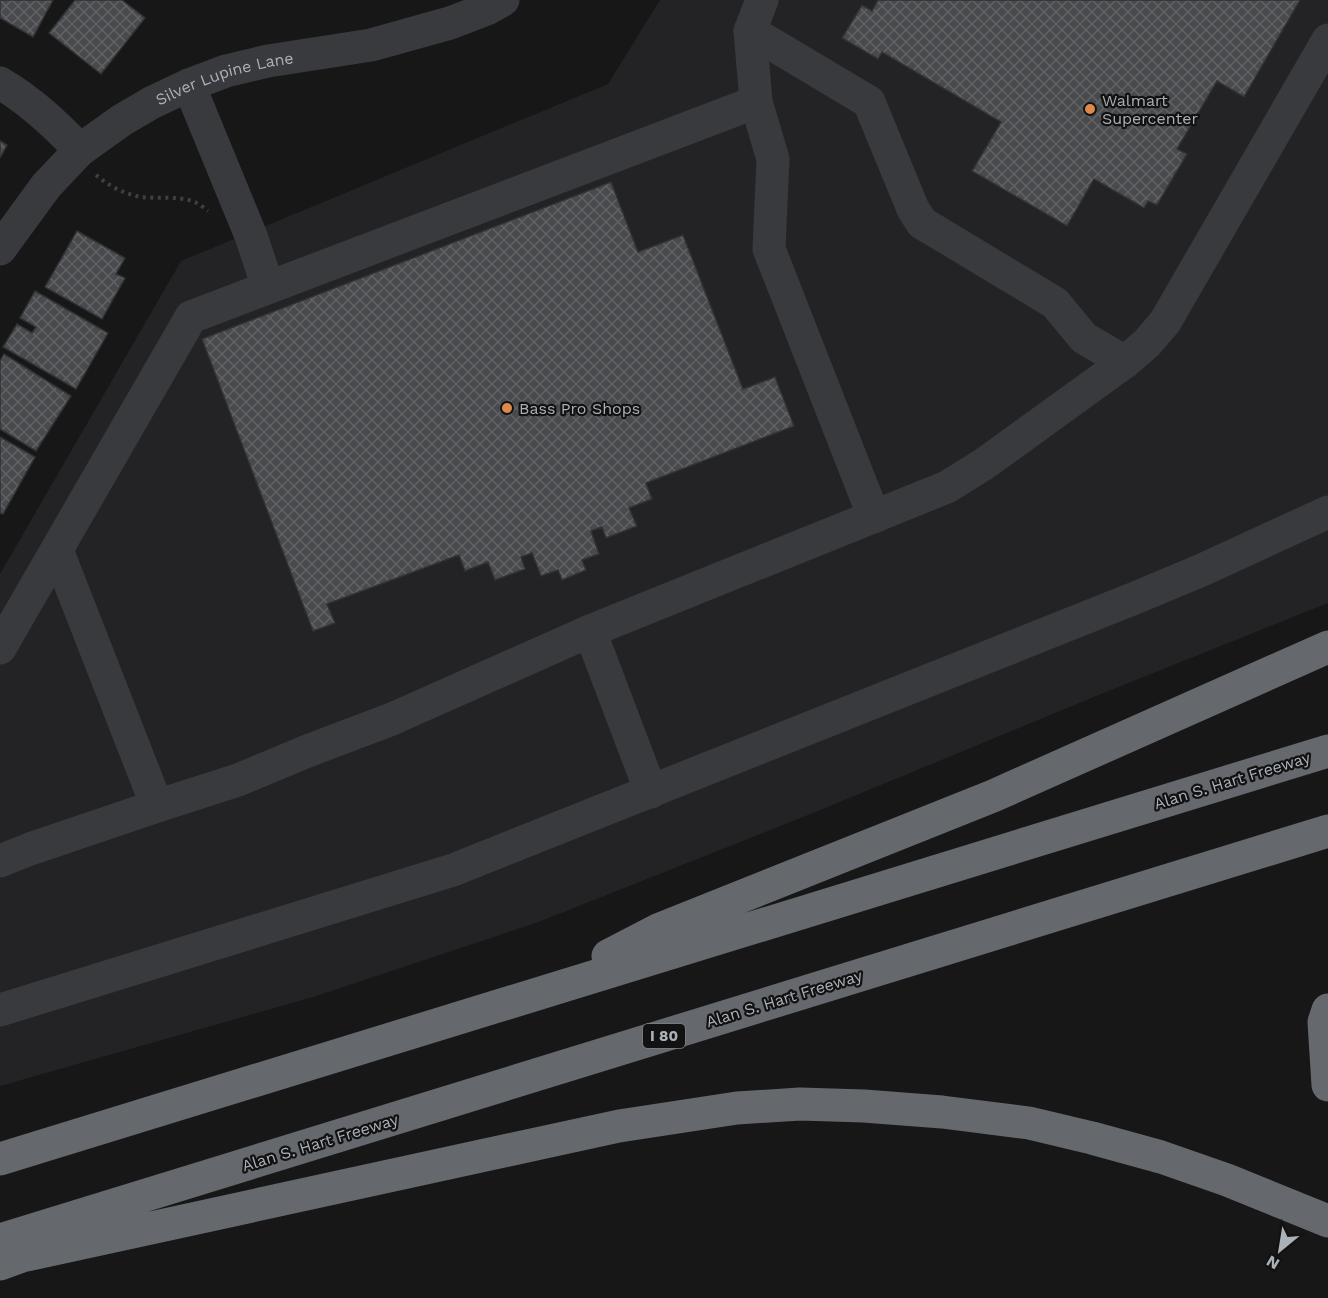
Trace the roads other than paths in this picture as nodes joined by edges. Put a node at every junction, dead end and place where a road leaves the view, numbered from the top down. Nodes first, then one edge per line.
1 (762, 0) edge
2 (492, 3) edge
3 (750, 31) junction
4 (1328, 40) edge
5 (0, 83) edge
6 (189, 85) junction
7 (756, 102) junction
8 (77, 153) junction
9 (0, 249) edge
10 (268, 287) junction
11 (1125, 362) junction
12 (1328, 512) edge
13 (874, 517) junction
14 (57, 550) junction
15 (590, 631) junction
16 (1328, 647) edge
17 (0, 648) edge
18 (1328, 751) edge
19 (651, 792) junction
20 (157, 806) junction
21 (1328, 831) edge
22 (0, 861) edge
23 (531, 996) junction
24 (0, 1010) edge
25 (1328, 1010) edge
26 (1328, 1085) edge
27 (0, 1159) edge
28 (1328, 1221) edge
29 (0, 1240) edge
30 (0, 1264) edge

1 - 3 street
2 - 6 street, Silver Lupine Lane
3 - 7 street
3 - 11 street
4 - 11 street
5 - 8 street
6 - 8 street, Silver Lupine Lane
6 - 10 street
7 - 10 street
7 - 13 street
8 - 9 street, Silver Lupine Lane
10 - 14 street
11 - 13 street
12 - 19 street
13 - 15 street
14 - 17 street
14 - 20 street
15 - 19 street
15 - 20 street
16 - 23 highway
18 - 23 highway, Alan S. Hart Freeway
19 - 24 street
20 - 22 street
21 - 29 highway, Alan S. Hart Freeway / I 80
23 - 27 highway, Alan S. Hart Freeway
25 - 26 highway
28 - 30 highway

